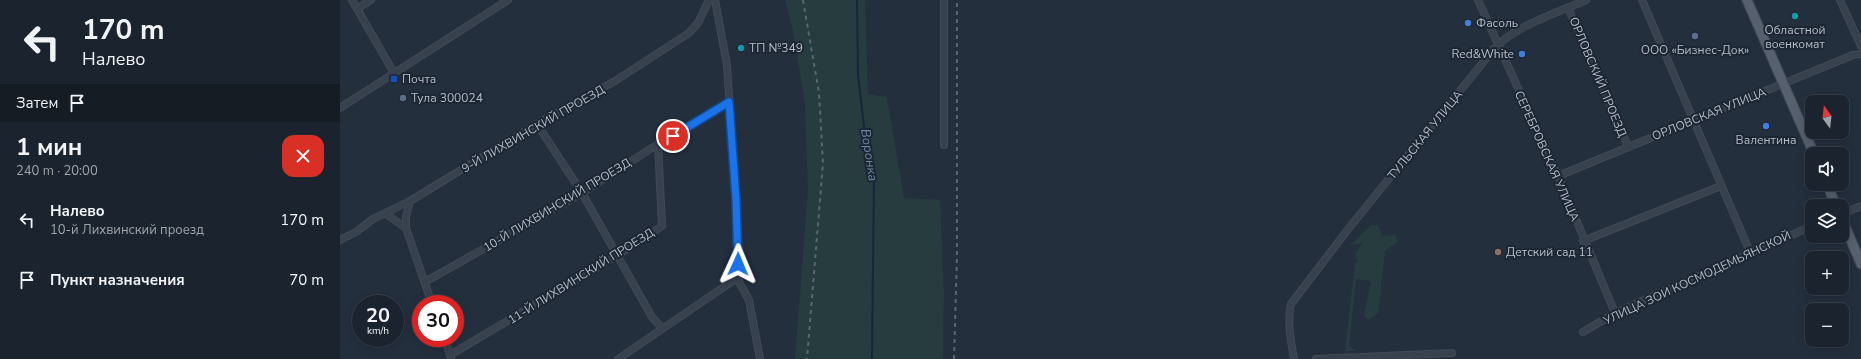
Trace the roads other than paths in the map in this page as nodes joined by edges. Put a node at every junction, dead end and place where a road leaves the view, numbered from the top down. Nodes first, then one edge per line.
1 (352, 0) edge
2 (371, 0) edge
3 (508, 0) edge
4 (709, 0) edge
5 (715, 0) edge
6 (944, 0) edge
7 (1478, 0) edge
8 (1586, 0) edge
9 (1642, 0) edge
10 (1747, 0) edge
11 (1840, 0) edge
12 (1568, 8) junction
13 (357, 9) junction
14 (1497, 44) junction
15 (1861, 46) edge
16 (1861, 54) edge
17 (394, 73) junction
18 (1783, 84) junction
19 (729, 102) junction
20 (340, 108) edge
21 (1692, 120) junction
22 (537, 124) junction
23 (658, 144) junction
24 (944, 145) dead end
25 (1628, 146) junction
26 (1811, 147) edge
27 (1558, 176) junction
28 (1720, 186) junction
29 (582, 193) junction
30 (410, 201) junction
31 (1861, 206) edge
32 (1849, 211) edge
33 (386, 214) junction
34 (406, 228) junction
35 (1805, 229) edge
36 (1849, 236) edge
37 (340, 240) edge
38 (1583, 241) junction
39 (1750, 252) junction
40 (618, 255) junction
41 (1861, 264) edge
42 (737, 278) junction
43 (425, 282) junction
44 (429, 295) edge
45 (1615, 313) junction
46 (662, 328) junction
47 (1583, 332) dead end
48 (447, 347) edge
49 (1452, 353) dead end
50 (451, 357) edge
51 (618, 359) edge
52 (760, 359) edge
53 (1294, 359) edge
54 (1316, 359) edge

1 - 13 street
2 - 13 street
3 - 17 street
4 - 22 street, 9-Й ЛИХВИНСКИЙ ПРОЕЗД
5 - 19 street
6 - 24 street
7 - 14 street, СЕРЕБРОВСКАЯ УЛИЦА
8 - 12 street, ТУЛЬСКАЯ УЛИЦА
9 - 21 street
10 - 18 main road
11 - 15 street
12 - 14 street, ТУЛЬСКАЯ УЛИЦА
12 - 25 street, ОРЛОВСКИЙ ПРОЕЗД
13 - 17 street
14 - 27 street, СЕРЕБРОВСКАЯ УЛИЦА
14 - 53 street, ТУЛЬСКАЯ УЛИЦА
16 - 18 street, ОРЛОВСКАЯ УЛИЦА
17 - 20 street
18 - 21 street, ОРЛОВСКАЯ УЛИЦА
18 - 26 main road
19 - 23 street, 10-Й ЛИХВИНСКИЙ ПРОЕЗД
19 - 42 street
21 - 25 street, ОРЛОВСКАЯ УЛИЦА
21 - 28 street
22 - 29 street
22 - 30 street, 9-Й ЛИХВИНСКИЙ ПРОЕЗД
23 - 29 street, 10-Й ЛИХВИНСКИЙ ПРОЕЗД
23 - 40 street, 11-Й ЛИХВИНСКИЙ ПРОЕЗД
25 - 27 street, ОРЛОВСКАЯ УЛИЦА
27 - 38 street, СЕРЕБРОВСКАЯ УЛИЦА
28 - 38 street
28 - 39 street
29 - 40 street
29 - 43 street, 10-Й ЛИХВИНСКИЙ ПРОЕЗД
30 - 33 street, 9-Й ЛИХВИНСКИЙ ПРОЕЗД
30 - 34 street
31 - 32 street
33 - 34 street
33 - 37 street, 9-Й ЛИХВИНСКИЙ ПРОЕЗД
34 - 43 street
35 - 39 street, УЛИЦА ЗОИ КОСМОДЕМЬЯНСКОЙ
36 - 41 main road
38 - 45 street, СЕРЕБРОВСКАЯ УЛИЦА
39 - 45 street, УЛИЦА ЗОИ КОСМОДЕМЬЯНСКОЙ
40 - 46 street
40 - 50 street, 11-Й ЛИХВИНСКИЙ ПРОЕЗД
42 - 46 street
42 - 52 street
43 - 44 street
45 - 47 street, УЛИЦА ЗОИ КОСМОДЕМЬЯНСКОЙ
46 - 51 street
48 - 50 street
49 - 54 street

